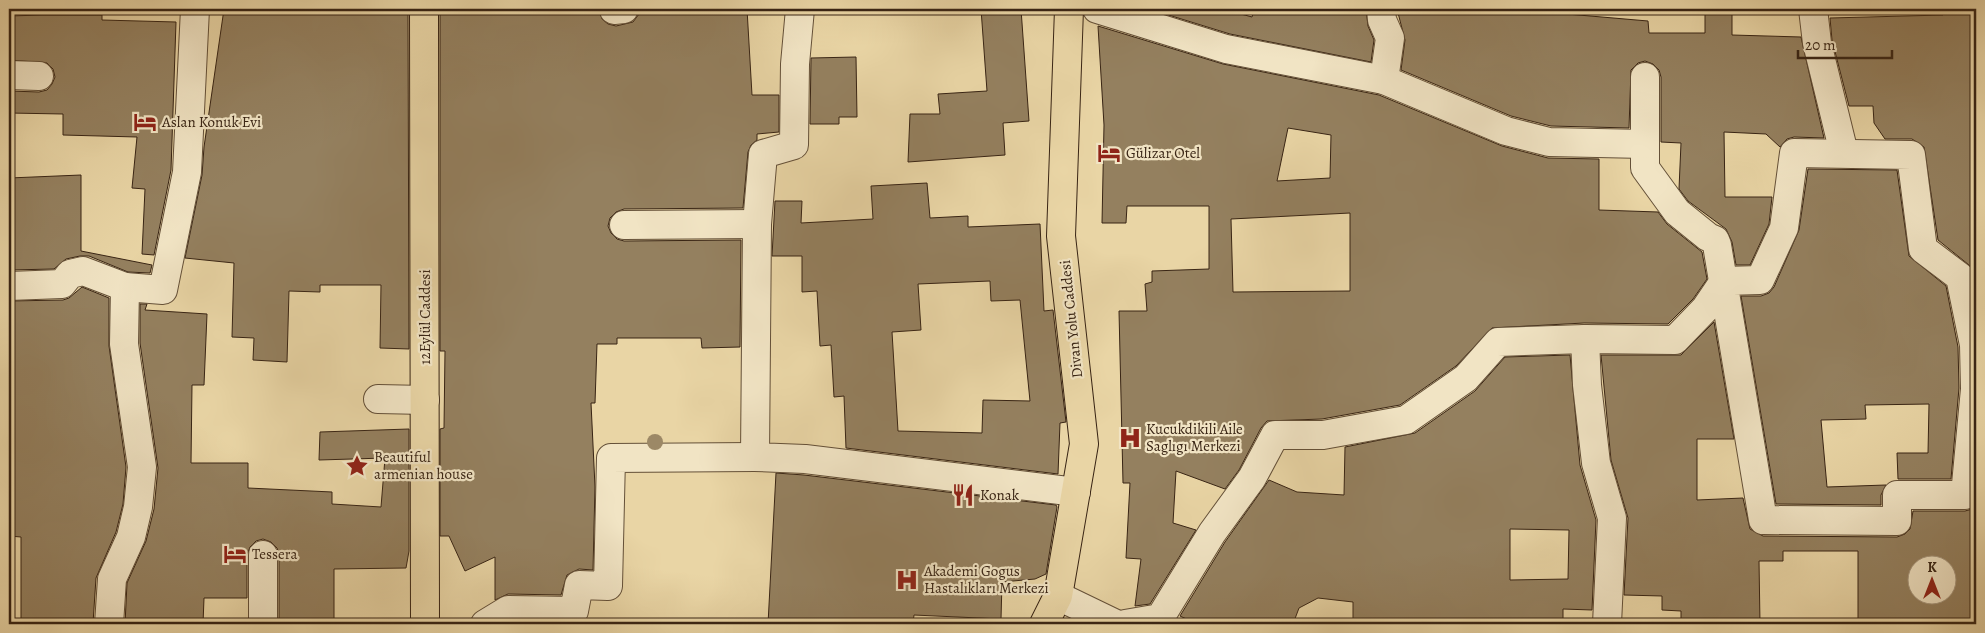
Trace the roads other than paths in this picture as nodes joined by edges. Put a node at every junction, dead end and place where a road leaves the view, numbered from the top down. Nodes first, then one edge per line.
1 (195, 9) edge
2 (424, 9) edge
3 (800, 9) edge
4 (1069, 9) edge
5 (1097, 9) edge
6 (1381, 9) edge
7 (1813, 9) edge
8 (9, 75) edge
9 (39, 76) dead end
10 (1645, 77) dead end
11 (1384, 80) junction
12 (1645, 144) junction
13 (1844, 153) junction
14 (757, 224) junction
15 (624, 225) dead end
16 (1724, 281) junction
17 (9, 286) edge
18 (125, 288) junction
19 (1585, 339) junction
20 (1975, 345) edge
21 (378, 399) dead end
22 (425, 400) junction
23 (755, 457) junction
24 (1076, 492) junction
25 (264, 555) dead end
26 (1058, 596) junction
27 (109, 624) edge
28 (263, 624) edge
29 (425, 624) edge
30 (485, 624) edge
31 (1044, 624) edge
32 (1116, 624) edge
33 (1125, 624) edge
34 (1607, 624) edge

1 - 18 street
2 - 22 main road, 12Eylül Caddesi
3 - 14 street
4 - 24 main road, Divan Yolu Caddesi
5 - 11 street
6 - 11 street
7 - 13 street
8 - 9 street
10 - 12 street
11 - 12 street
12 - 16 street
13 - 16 street
13 - 20 street
14 - 15 street
14 - 23 street
16 - 19 street
16 - 20 street
17 - 18 street
18 - 27 street
19 - 33 street
19 - 34 street
21 - 22 street
22 - 29 main road, 12Eylül Caddesi
23 - 24 street
23 - 30 street
24 - 26 main road, Divan Yolu Caddesi
25 - 28 street
26 - 31 main road, Divan Yolu Caddesi
26 - 32 street

